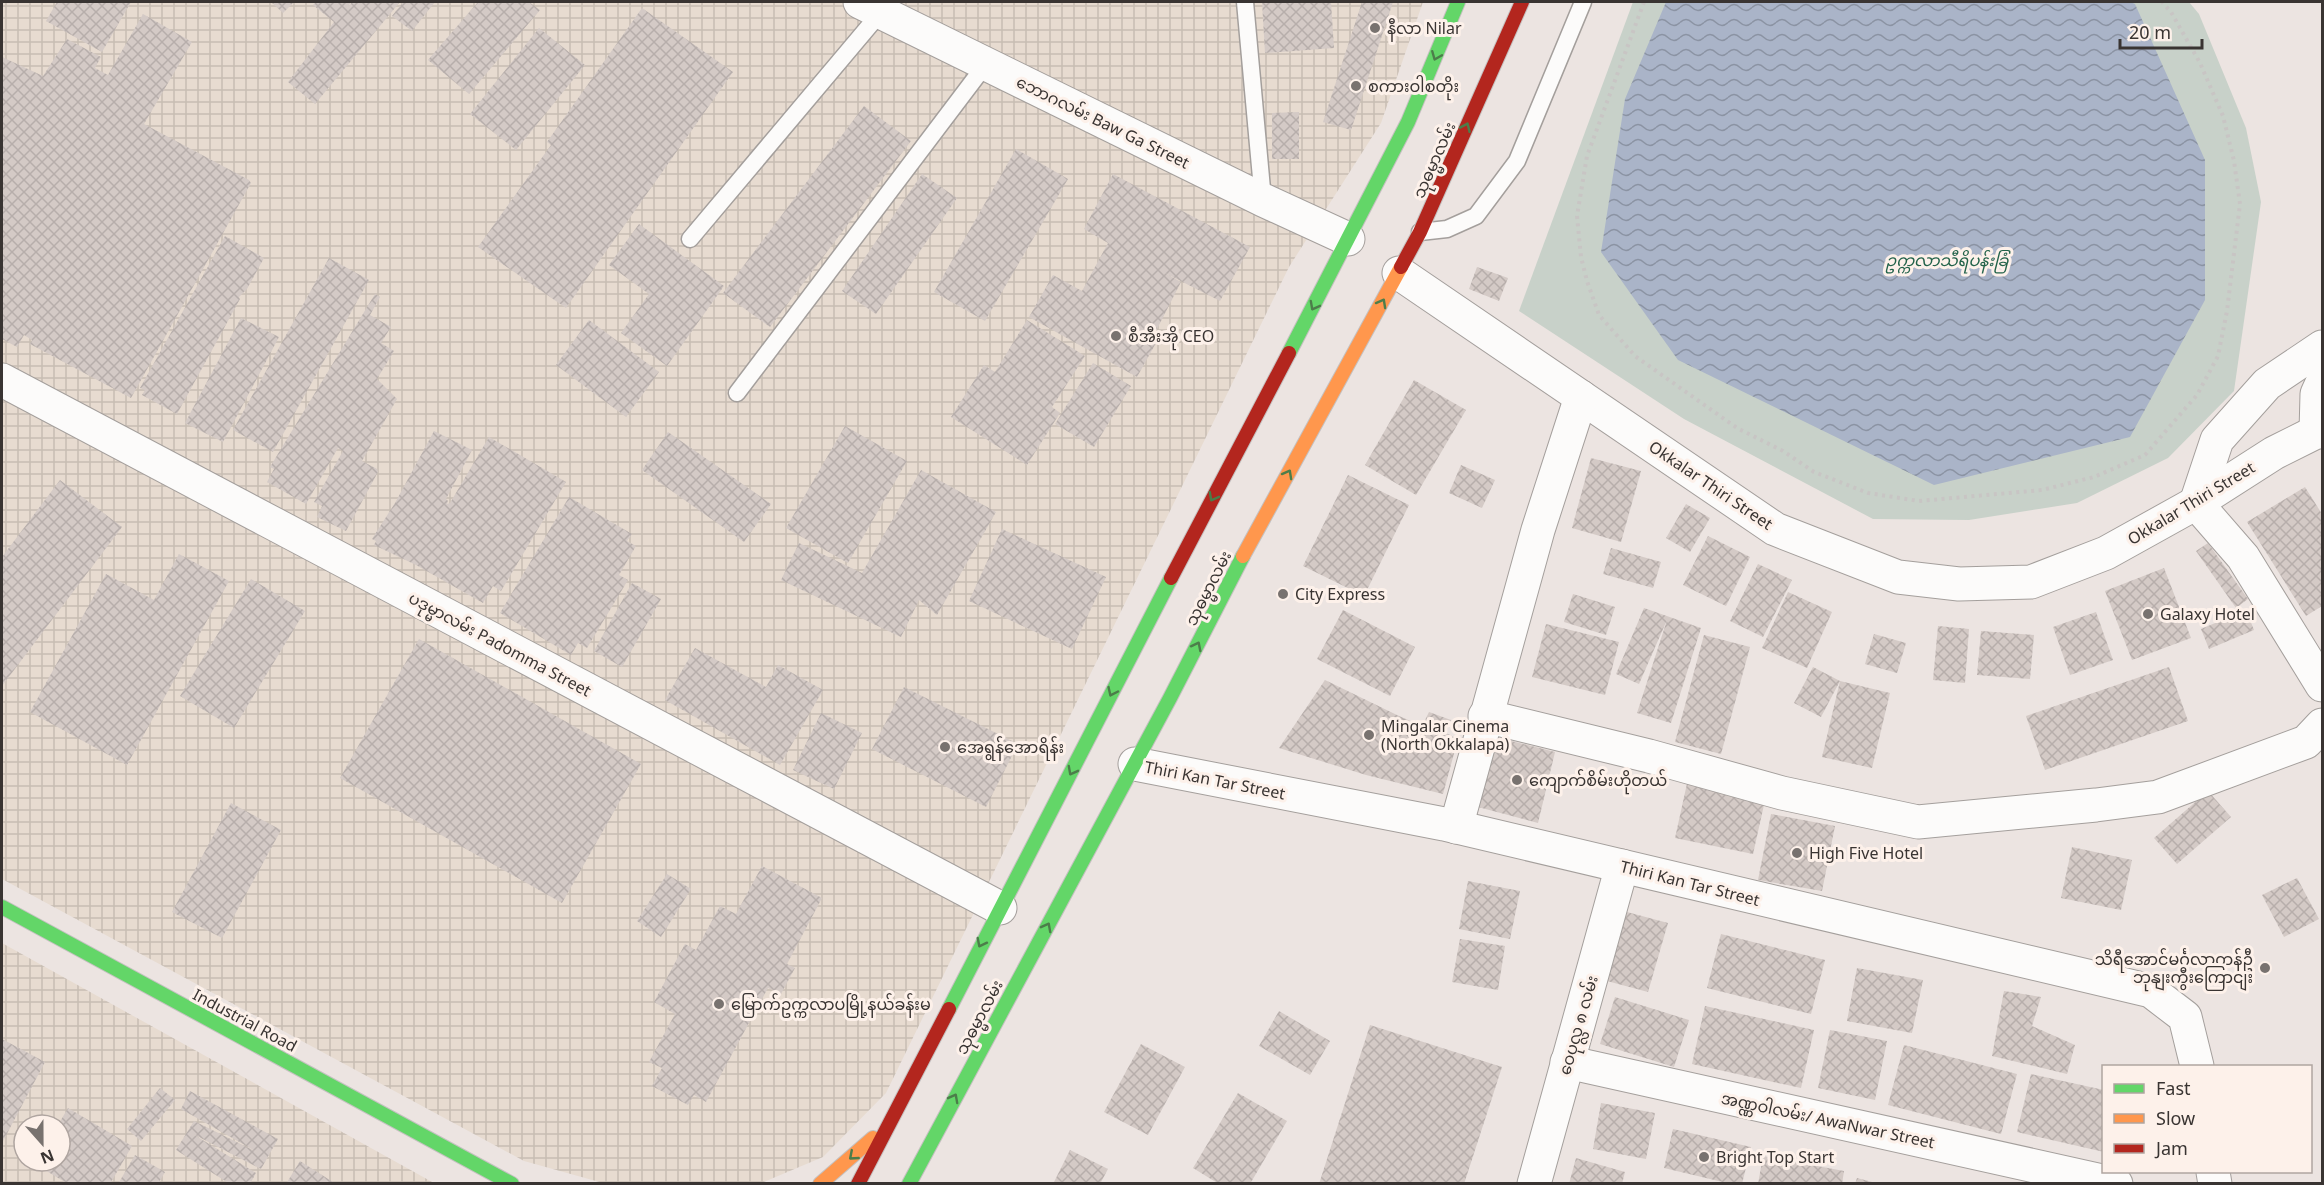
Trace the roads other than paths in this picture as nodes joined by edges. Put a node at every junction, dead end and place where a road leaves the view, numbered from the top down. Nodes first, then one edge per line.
1 (1245, 2) edge
2 (1458, 2) edge
3 (1522, 2) edge
4 (1583, 2) edge
5 (870, 7) edge
6 (986, 64) junction
7 (1263, 200) junction
8 (1420, 232) junction
9 (690, 239) dead end
10 (1348, 239) junction
11 (1399, 273) junction
12 (2322, 347) edge
13 (2, 380) edge
14 (2322, 383) edge
15 (737, 393) dead end
16 (1581, 396) junction
17 (2319, 432) edge
18 (2196, 502) junction
19 (2322, 685) edge
20 (1485, 716) junction
21 (2322, 726) edge
22 (1139, 757) junction
23 (1456, 826) junction
24 (1622, 866) junction
25 (2, 907) edge
26 (1000, 908) junction
27 (1567, 1062) junction
28 (2197, 1065) edge
29 (886, 1127) junction
30 (926, 1150) junction
31 (474, 1162) junction
32 (2095, 1181) edge
33 (518, 1182) edge
34 (500, 1184) edge
35 (820, 1184) edge
36 (858, 1184) edge
37 (909, 1184) edge
38 (921, 1184) edge
39 (1534, 1184) edge

1 - 7 lane
2 -> 10 main road, သုဓမ္မာလမ်း
8 -> 3 main road, သုဓမ္မာလမ်း
4 - 8 lane
5 - 6 street, ဘောဂလမ်း Baw Ga Street
5 - 9 lane
6 - 7 street, ဘောဂလမ်း Baw Ga Street
6 - 15 lane
7 - 10 street, ဘောဂလမ်း Baw Ga Street
8 - 11 main road, သုဓမ္မာလမ်း
10 -> 26 main road, သုဓမ္မာလမ်း
11 - 16 street, Okkalar Thiri Street
22 -> 11 main road, သုဓမ္မာလမ်း
12 - 18 street
13 - 26 street, ပဒုမ္မာလမ်း Padomma Street
14 - 17 street, Okkalar Thiri Street
16 - 18 street, Okkalar Thiri Street
16 - 20 street
17 - 18 street, Okkalar Thiri Street
18 - 19 street
20 - 21 street
20 - 23 street
22 - 23 street, Thiri Kan Tar Street
30 -> 22 main road, သုဓမ္မာလမ်း
23 - 24 street, Thiri Kan Tar Street
24 - 27 street, ဝေပုလ္လ ၈ လမ်း
24 - 28 street, Thiri Kan Tar Street
25 - 31 main road, Industrial Road
26 -> 29 main road, သုဓမ္မာလမ်း
27 - 32 street, အဏ္ဏဝါလမ်း/ AwaNwar Street
27 - 39 street, ဝေပုလ္လ ၈ လမ်း
29 -> 35 main road
29 - 36 main road, သုဓမ္မာလမ်း
30 - 37 main road, သုဓမ္မာလမ်း
30 - 38 main road
31 - 33 main road
31 - 34 main road

